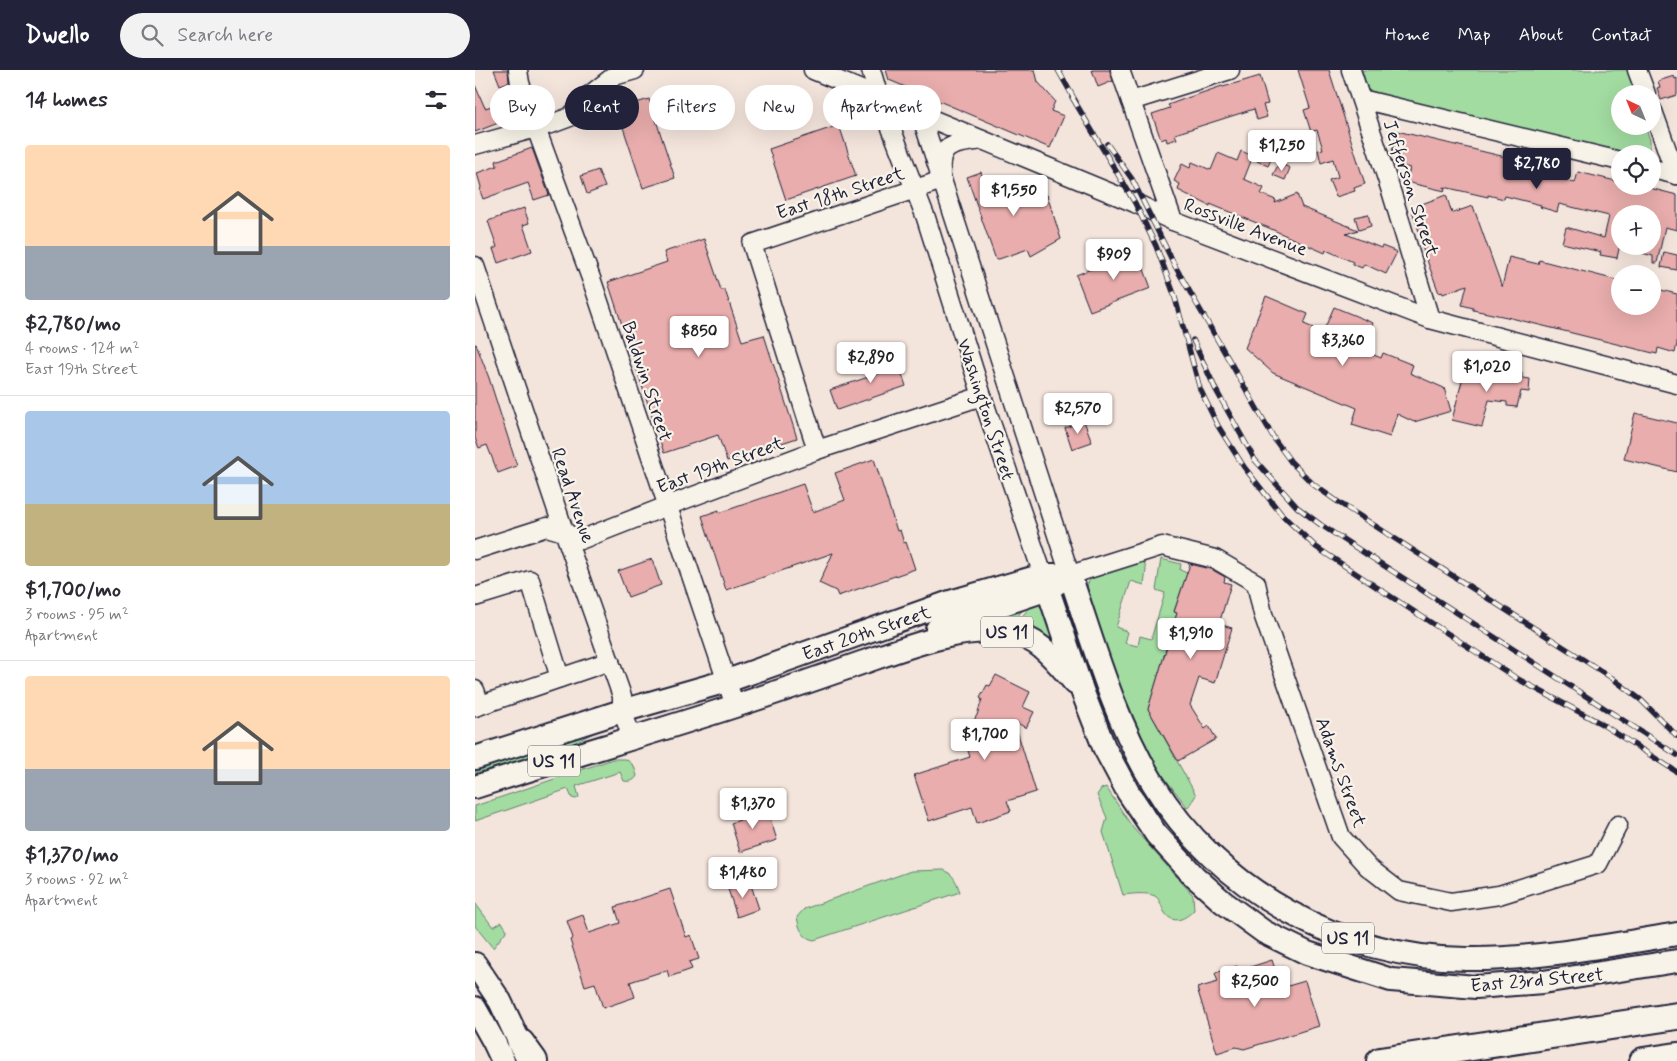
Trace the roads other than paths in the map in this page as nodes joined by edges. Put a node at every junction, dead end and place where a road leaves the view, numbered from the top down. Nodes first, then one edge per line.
1 (518, 70) edge
2 (635, 70) edge
3 (813, 70) edge
4 (871, 70) edge
5 (1120, 70) edge
6 (1230, 70) edge
7 (1351, 70) edge
8 (1637, 70) edge
9 (521, 85) edge
10 (850, 85) edge
11 (875, 85) edge
12 (1643, 85) edge
13 (1361, 99) junction
14 (1131, 101) junction
15 (555, 122) edge
16 (941, 123) edge
17 (529, 130) edge
18 (537, 130) edge
19 (892, 130) edge
20 (926, 130) edge
21 (1661, 133) edge
22 (982, 140) junction
23 (475, 145) edge
24 (1611, 159) edge
25 (1661, 171) edge
26 (1676, 175) edge
27 (942, 180) junction
28 (914, 189) junction
29 (1173, 221) junction
30 (475, 266) edge
31 (1430, 319) junction
32 (1677, 384) edge
33 (982, 396) junction
34 (817, 450) junction
35 (667, 506) junction
36 (564, 532) junction
37 (475, 550) edge
38 (1070, 575) junction
39 (1045, 582) junction
40 (1256, 584) joint
41 (475, 597) edge
42 (908, 647) junction
43 (610, 661) junction
44 (560, 678) junction
45 (727, 681) junction
46 (1083, 693) junction
47 (477, 701) edge
48 (735, 706) junction
49 (622, 711) junction
50 (632, 737) junction
51 (1132, 743) joint
52 (1104, 747) joint
53 (475, 758) edge
54 (475, 787) edge
55 (1618, 825) dead end
56 (1677, 934) edge
57 (1677, 961) edge
58 (475, 964) edge
59 (475, 1008) edge
60 (1677, 1016) edge
61 (1633, 1024) junction
62 (528, 1055) edge
63 (1677, 1056) edge
64 (503, 1061) edge
65 (1381, 1061) edge
66 (1450, 1061) edge
67 (1643, 1061) edge

1 - 9 street, Baldwin Street
2 - 15 street
3 - 10 street, Rossville Avenue
4 - 11 street, Washington Street
5 - 14 street
6 - 14 street
7 - 13 street, Jefferson Street
8 - 12 street
13 - 24 street
13 - 31 street, Jefferson Street
14 - 29 street
16 - 22 street, Rossville Avenue
17 - 23 street
18 - 35 street, Baldwin Street
19 - 28 street, Washington Street
20 - 27 street, Washington Street
21 - 26 street
22 - 27 street
22 - 29 street, Rossville Avenue
25 - 26 street
27 - 28 street, East 18th Street
27 - 38 street, Washington Street
28 - 33 street, Washington Street
28 - 34 street, East 18th Street
29 - 31 street, Rossville Avenue
30 - 36 street, Read Avenue
31 - 32 street, Rossville Avenue
33 - 34 street, East 19th Street
33 - 39 street, Washington Street
34 - 35 street, East 19th Street
35 - 36 street, East 19th Street
35 - 45 street, Baldwin Street
36 - 37 street, East 19th Street
36 - 43 street, Read Avenue
38 - 39 main road, East 20th Street / US 11
38 - 40 street, East 20th Street
38 - 51 main road, Washington Street / US 11
39 - 42 main road
39 - 45 main road, East 20th Street / US 11
39 - 46 main road, Washington Street
40 - 55 street, Adams Street
41 - 44 street
42 - 46 main road, US 11
42 - 48 main road, East 20th Street / US 11
43 - 44 street
43 - 49 street, Read Avenue
44 - 47 street
45 - 48 street, Baldwin Street
45 - 49 main road, East 20th Street / US 11
46 - 52 main road, Washington Street / US 11
48 - 50 main road, East 20th Street / US 11
49 - 50 street, Read Avenue
49 - 53 main road, East 20th Street / US 11
50 - 54 main road, East 20th Street / US 11
51 - 56 main road, East 23rd Street / US 11
52 - 57 main road, East 23rd Street / US 11
58 - 62 main road
59 - 64 main road
60 - 61 highway
61 - 65 highway
61 - 66 highway
63 - 67 highway

